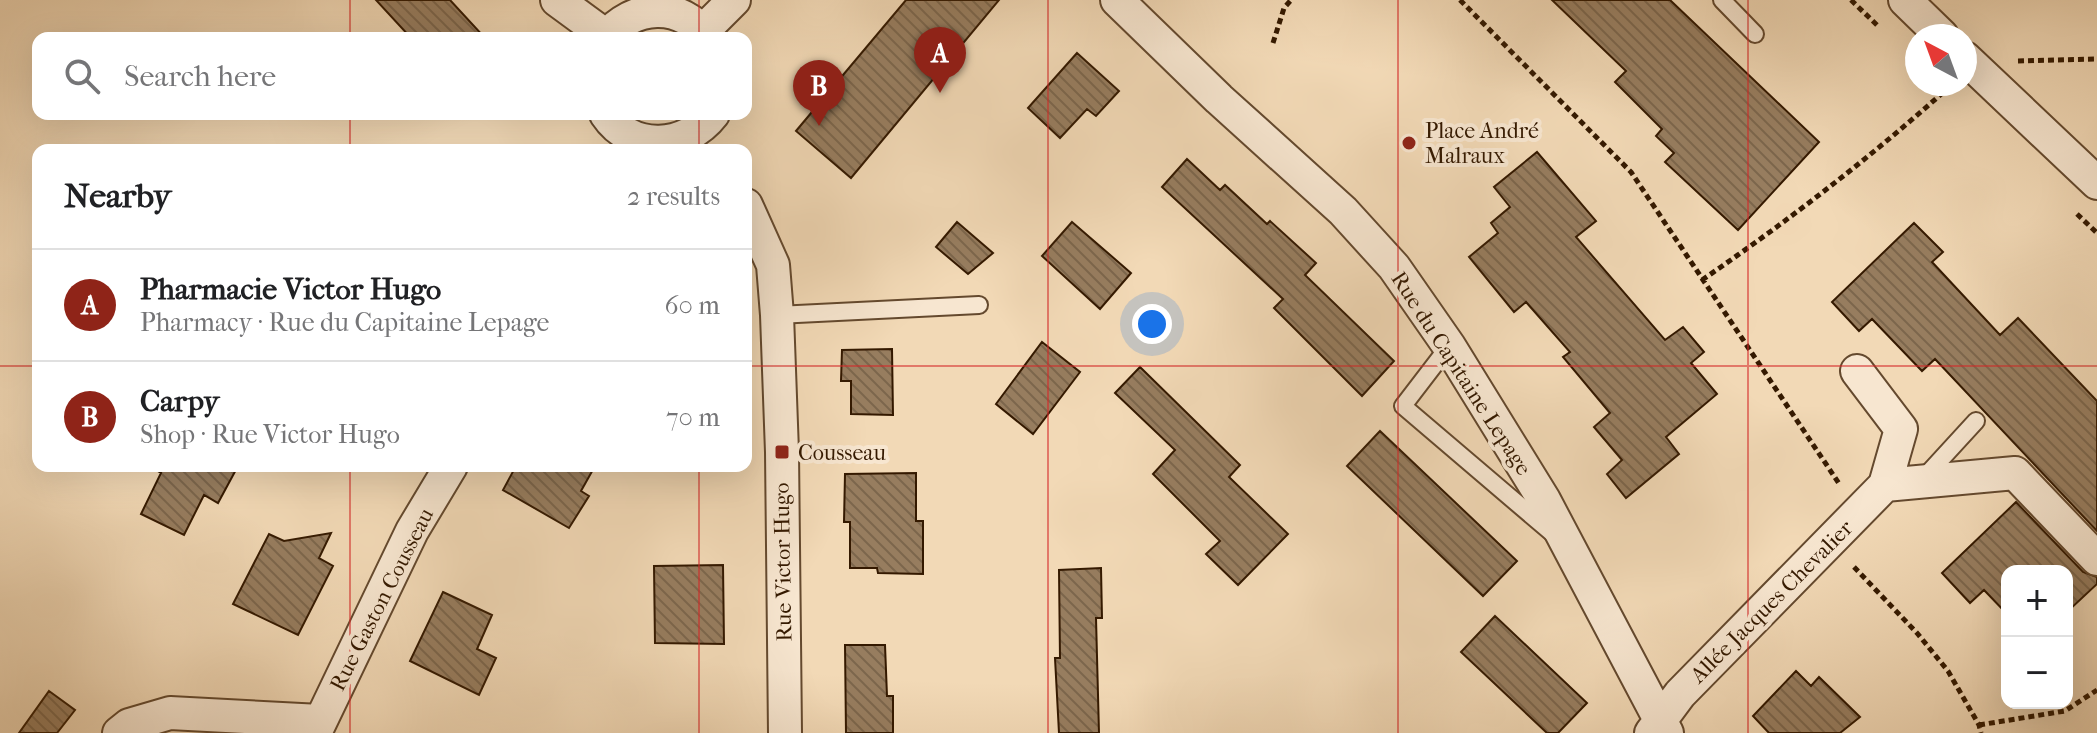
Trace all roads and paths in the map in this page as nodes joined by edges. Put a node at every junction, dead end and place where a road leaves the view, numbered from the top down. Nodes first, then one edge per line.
1 (557, 0) edge
2 (734, 0) edge
3 (1117, 0) edge
4 (1291, 0) edge
5 (1460, 0) edge
6 (1722, 0) edge
7 (1905, 0) edge
8 (1930, 24) edge
9 (599, 32) edge
10 (611, 32) edge
11 (701, 32) edge
12 (707, 32) edge
13 (1755, 34) dead end
14 (1273, 43) dead end
15 (2097, 59) edge
16 (2008, 61) dead end
17 (1977, 69) edge
18 (1937, 96) edge
19 (610, 120) edge
20 (711, 130) edge
21 (629, 143) edge
22 (2097, 183) edge
23 (752, 218) edge
24 (1702, 280) junction
25 (979, 305) dead end
26 (777, 315) junction
27 (1449, 346) junction
28 (1857, 371) dead end
29 (1976, 421) dead end
30 (447, 472) edge
31 (1920, 482) junction
32 (1885, 485) junction
33 (1859, 512) junction
34 (1831, 542) junction
35 (1570, 548) junction
36 (2097, 559) edge
37 (2097, 690) edge
38 (1979, 725) junction
39 (317, 727) edge
40 (1660, 729) edge
41 (119, 733) edge
42 (785, 733) edge
43 (1981, 733) edge

1 - 9 street
2 - 12 street
3 - 27 street, Rue du Capitaine Lepage
4 - 14 path
5 - 24 path
6 - 13 lane
7 - 8 street
10 - 11 street
15 - 16 path
17 - 22 street
18 - 24 path
19 - 21 street
20 - 21 street
23 - 26 street, Rue Victor Hugo
24 - 33 path
25 - 26 lane
26 - 42 street, Rue Victor Hugo
27 - 35 street, Rue du Capitaine Lepage
27 - 35 lane
28 - 32 street, Allée Jacques Chevalier
29 - 31 lane
30 - 39 street, Rue Gaston Cousseau
31 - 32 street
31 - 36 street
32 - 33 street, Allée Jacques Chevalier
33 - 34 street, Allée Jacques Chevalier
34 - 38 path
34 - 40 street, Allée Jacques Chevalier
35 - 40 street, Rue du Capitaine Lepage
37 - 38 path
38 - 43 path
39 - 41 street

